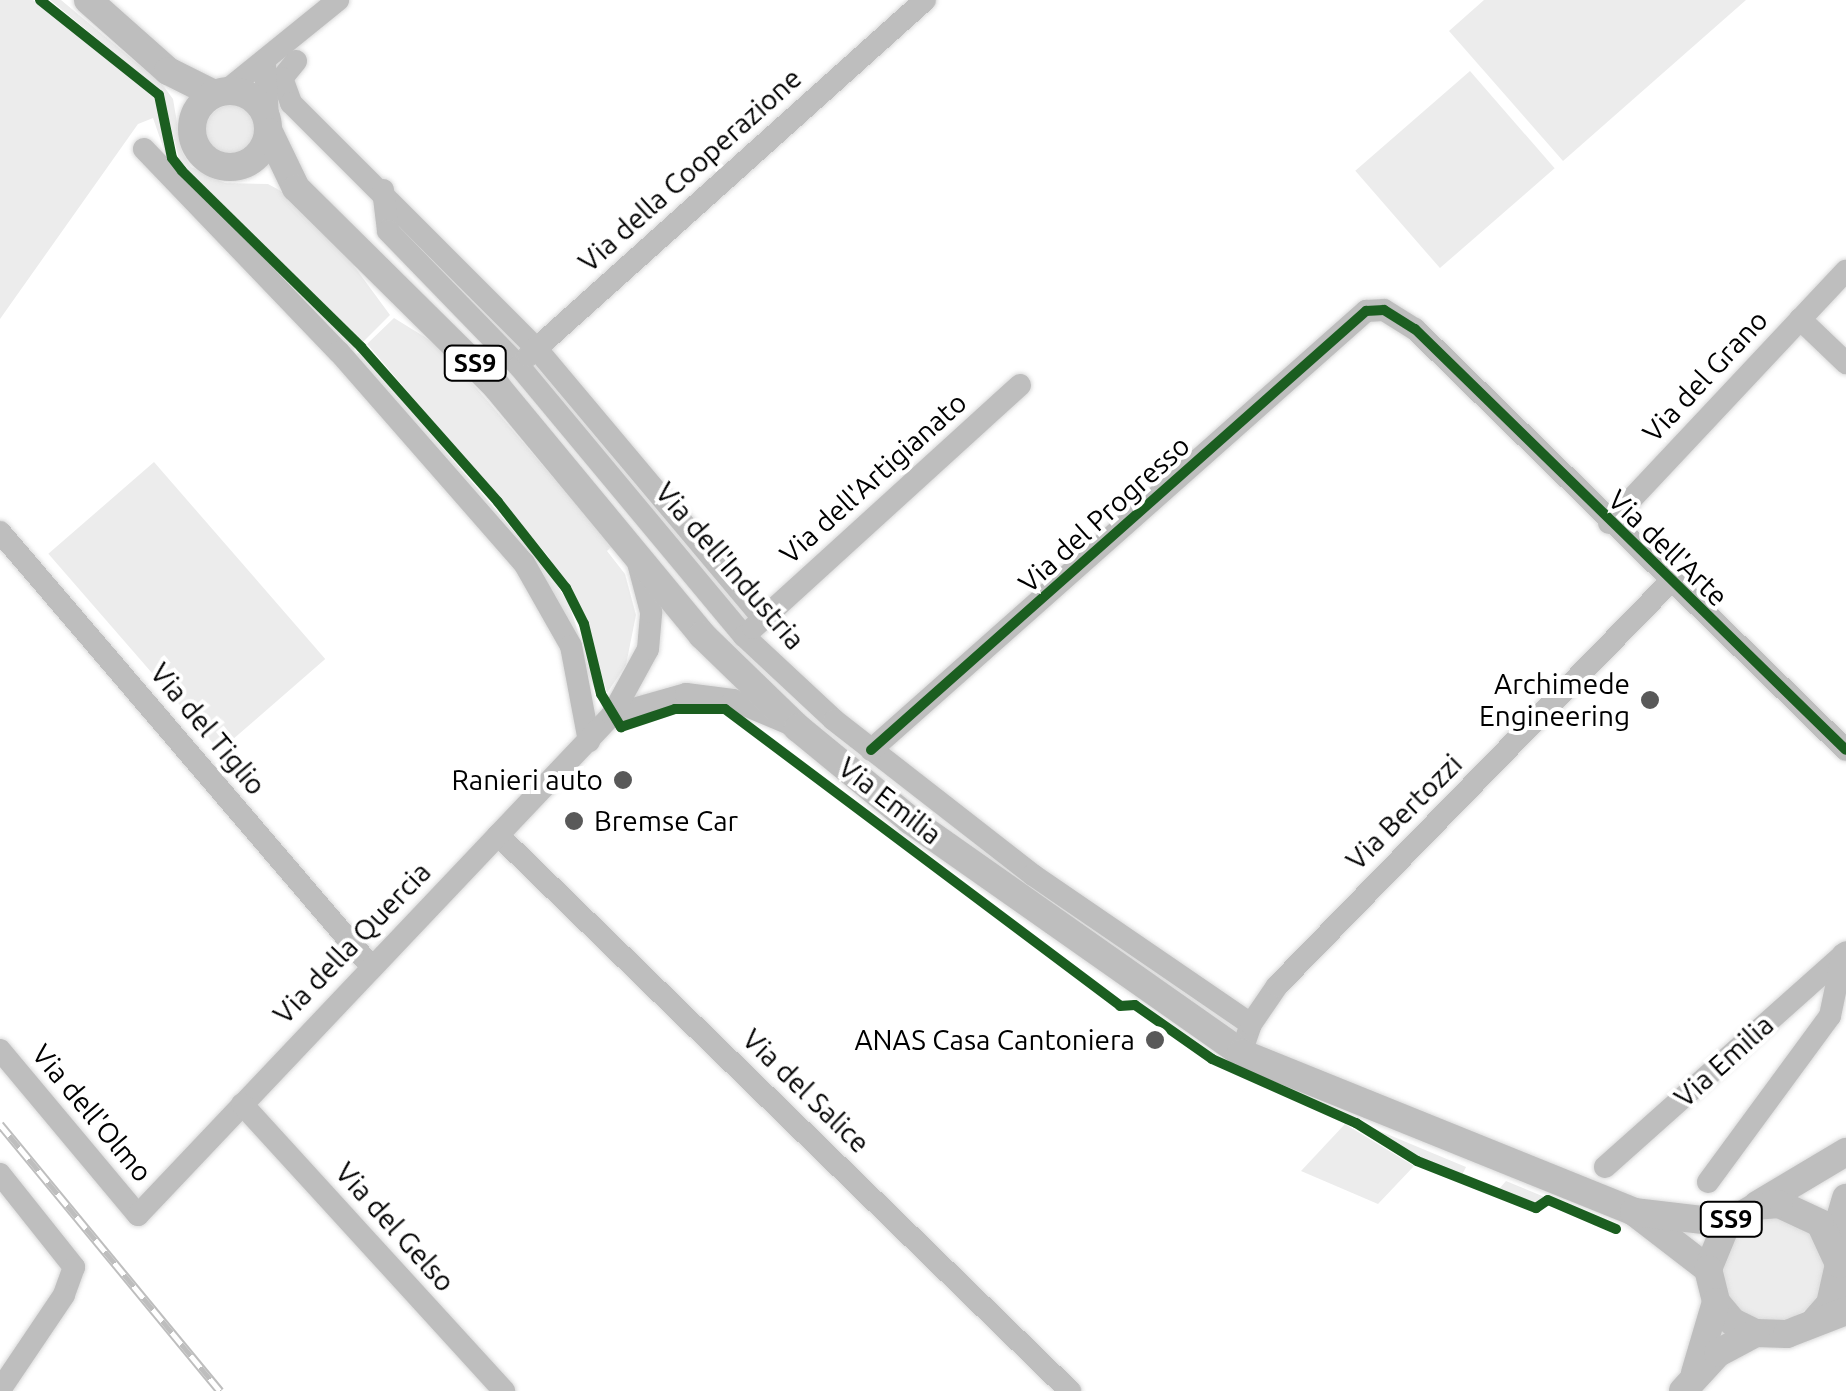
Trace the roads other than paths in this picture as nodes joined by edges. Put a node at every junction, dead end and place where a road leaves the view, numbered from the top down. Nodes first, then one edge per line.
1 (88, 0) edge
2 (338, 0) edge
3 (924, 0) edge
4 (296, 61) dead end
5 (265, 64) junction
6 (168, 71) junction
7 (221, 92) junction
8 (192, 126) junction
9 (268, 126) junction
10 (144, 149) dead end
11 (234, 167) junction
12 (296, 188) junction
13 (383, 190) junction
14 (1846, 271) edge
15 (463, 274) junction
16 (446, 291) junction
17 (1366, 311) joint
18 (1800, 319) junction
19 (536, 348) junction
20 (1846, 363) edge
21 (519, 366) junction
22 (1020, 385) dead end
23 (497, 387) junction
24 (596, 419) junction
25 (577, 436) junction
26 (666, 504) junction
27 (648, 519) junction
28 (1609, 522) junction
29 (0, 532) edge
30 (636, 556) junction
31 (1670, 582) junction
32 (763, 619) junction
33 (744, 636) junction
34 (722, 655) junction
35 (612, 715) junction
36 (798, 728) junction
37 (589, 740) junction
38 (871, 750) junction
39 (1846, 750) edge
40 (498, 835) junction
41 (1025, 886) junction
42 (1845, 953) edge
43 (370, 965) junction
44 (1251, 1024) junction
45 (0, 1050) edge
46 (1242, 1053) junction
47 (242, 1104) junction
48 (1846, 1152) edge
49 (1605, 1167) dead end
50 (0, 1174) edge
51 (1708, 1182) dead end
52 (1846, 1198) edge
53 (1757, 1206) junction
54 (1634, 1212) junction
55 (138, 1215) joint
56 (1727, 1223) junction
57 (1839, 1259) edge
58 (1708, 1269) junction
59 (1716, 1302) junction
60 (1846, 1311) edge
61 (1816, 1320) junction
62 (1756, 1333) junction
63 (1688, 1384) edge
64 (0, 1390) edge
65 (504, 1391) edge
66 (1070, 1391) edge

1 - 6 main road, Via Emilia / SS9
2 - 5 street
3 - 19 street, Via della Cooperazione
4 - 13 street, Via dell'Industria
5 - 7 street
5 - 9 street
6 - 7 main road, Via Emilia / SS9
6 - 8 main road, Via Emilia / SS9
7 - 8 main road
7 - 9 main road, Via Emilia / SS9
8 - 11 main road, Via Emilia / SS9
9 - 11 main road
9 - 12 main road, Via Emilia / SS9
10 - 37 street
11 - 12 main road, Via Emilia / SS9
12 - 23 main road, Via Emilia / SS9
13 - 15 street, Via dell'Industria
13 - 16 street, Via dell'Industria
14 - 18 street, Via del Grano
15 - 16 street
15 - 19 street, Via dell'Industria
16 - 21 street, Via dell'Industria
17 - 28 street, Via dell'Arte
17 - 38 street, Via del Progresso
18 - 20 street
18 - 28 street, Via del Grano
19 - 21 street, Via della Cooperazione
19 - 24 street, Via dell'Industria
21 - 23 street, Via della Cooperazione
21 - 25 street, Via dell'Industria
22 - 32 street, Via dell'Artigianato
23 - 30 main road, Via Emilia / SS9
24 - 25 street
24 - 26 street, Via dell'Industria
25 - 27 street, Via dell'Industria
26 - 27 street
26 - 32 street, Via dell'Industria
27 - 33 street, Via dell'Industria
28 - 31 street, Via dell'Arte
29 - 43 street, Via del Tiglio
30 - 34 main road, Via Emilia / SS9
30 - 35 street, Via della Quercia
31 - 39 street, Via dell'Arte
31 - 44 street, Via Bertozzi
32 - 33 street, Via dell'Artigianato
33 - 34 street, Via dell'Artigianato
33 - 38 street, Via dell'Industria
34 - 36 main road, Via Emilia / SS9
35 - 36 street
35 - 37 street, Via della Quercia
36 - 41 main road, Via Emilia / SS9
37 - 40 street, Via della Quercia
38 - 41 street, Via dell'Industria
40 - 43 street, Via della Quercia
40 - 66 street, Via del Salice
41 - 44 street, Via dell'Industria
41 - 46 main road, Via Emilia / SS9
42 - 49 street, Via Emilia
42 - 51 street, Via Emilia
43 - 47 street, Via della Quercia
44 - 46 street, Via Bertozzi
45 - 55 street, Via dell'Olmo
46 - 54 main road, Via Emilia / SS9
47 - 55 street, Via della Quercia
47 - 65 street, Via del Gelso
48 - 53 main road
50 - 64 street
52 - 57 main road
53 - 56 main road, SS9
53 - 57 main road, SS9
54 - 56 main road, Via Emilia / SS9
54 - 58 main road, Via Emilia / SS9
56 - 58 main road, SS9
57 - 61 main road
58 - 59 main road, SS9
59 - 62 main road
59 - 63 main road
60 - 61 main road
61 - 62 main road
62 - 63 main road

